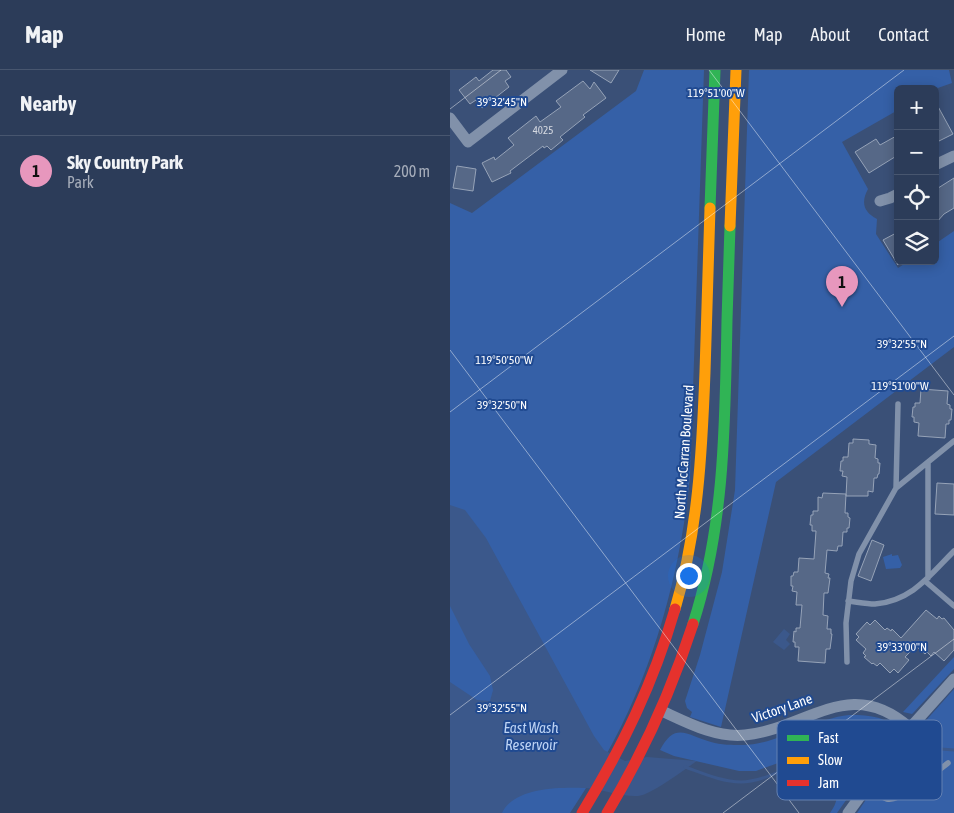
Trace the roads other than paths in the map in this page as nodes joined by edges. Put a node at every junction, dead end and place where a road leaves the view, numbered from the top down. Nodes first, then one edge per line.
1 (562, 70) edge
2 (714, 70) edge
3 (736, 70) edge
4 (450, 118) edge
5 (954, 156) edge
6 (939, 163) edge
7 (894, 196) edge
8 (880, 201) dead end
9 (898, 404) dead end
10 (954, 440) edge
11 (928, 462) junction
12 (896, 488) junction
13 (953, 555) edge
14 (926, 580) junction
15 (848, 601) junction
16 (954, 606) edge
17 (847, 662) dead end
18 (656, 672) junction
19 (954, 679) edge
20 (643, 703) junction
21 (662, 711) junction
22 (796, 720) edge
23 (901, 720) edge
24 (917, 720) edge
25 (777, 727) edge
26 (646, 746) junction
27 (948, 763) dead end
28 (942, 767) edge
29 (857, 800) edge
30 (582, 813) edge
31 (607, 813) edge
32 (848, 813) edge

1 - 4 street
2 - 18 main road, North McCarran Boulevard
3 - 21 main road
5 - 6 street
7 - 8 street
9 - 12 lane
10 - 11 lane
11 - 12 lane
11 - 14 lane
12 - 15 lane
13 - 14 lane
14 - 15 lane
14 - 16 lane
15 - 17 lane
18 - 20 main road, North McCarran Boulevard
18 - 21 main road
19 - 24 street
20 - 26 main road
20 - 30 main road, North McCarran Boulevard
21 - 25 street, Victory Lane
21 - 26 main road
22 - 23 street, Victory Lane
26 - 31 main road
27 - 28 lane
29 - 32 street

